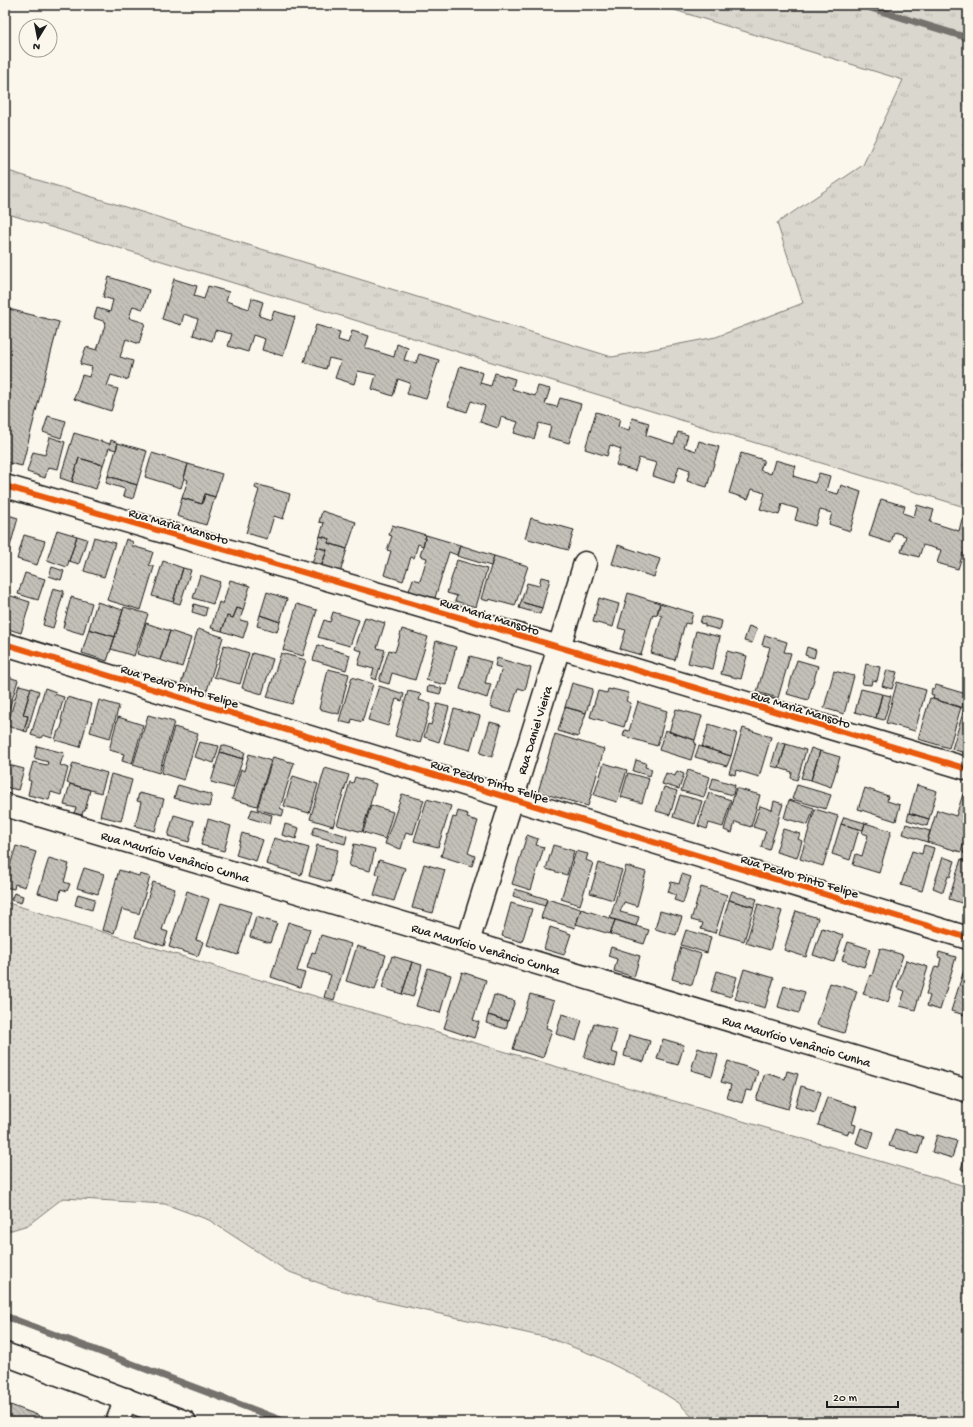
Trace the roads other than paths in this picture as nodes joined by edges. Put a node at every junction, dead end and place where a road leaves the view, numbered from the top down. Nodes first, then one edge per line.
1 (5, 486) edge
2 (585, 563) dead end
3 (5, 644) edge
4 (559, 648) junction
5 (968, 769) edge
6 (512, 798) junction
7 (5, 805) edge
8 (968, 938) edge
9 (468, 942) junction
10 (968, 1091) edge
11 (5, 1354) edge
12 (126, 1400) junction
13 (117, 1422) edge
14 (185, 1422) edge

1 - 4 street, Rua Maria Mansoto
2 - 4 street, Rua Daniel Vieira
3 - 6 street, Rua Pedro Pinto Felipe
4 - 5 street, Rua Maria Mansoto
4 - 6 street, Rua Daniel Vieira
6 - 8 street, Rua Pedro Pinto Felipe
6 - 9 street, Rua Daniel Vieira
7 - 9 street, Rua Maurício Venâncio Cunha
9 - 10 street, Rua Maurício Venâncio Cunha
11 - 12 street
12 - 13 street
12 - 14 street

